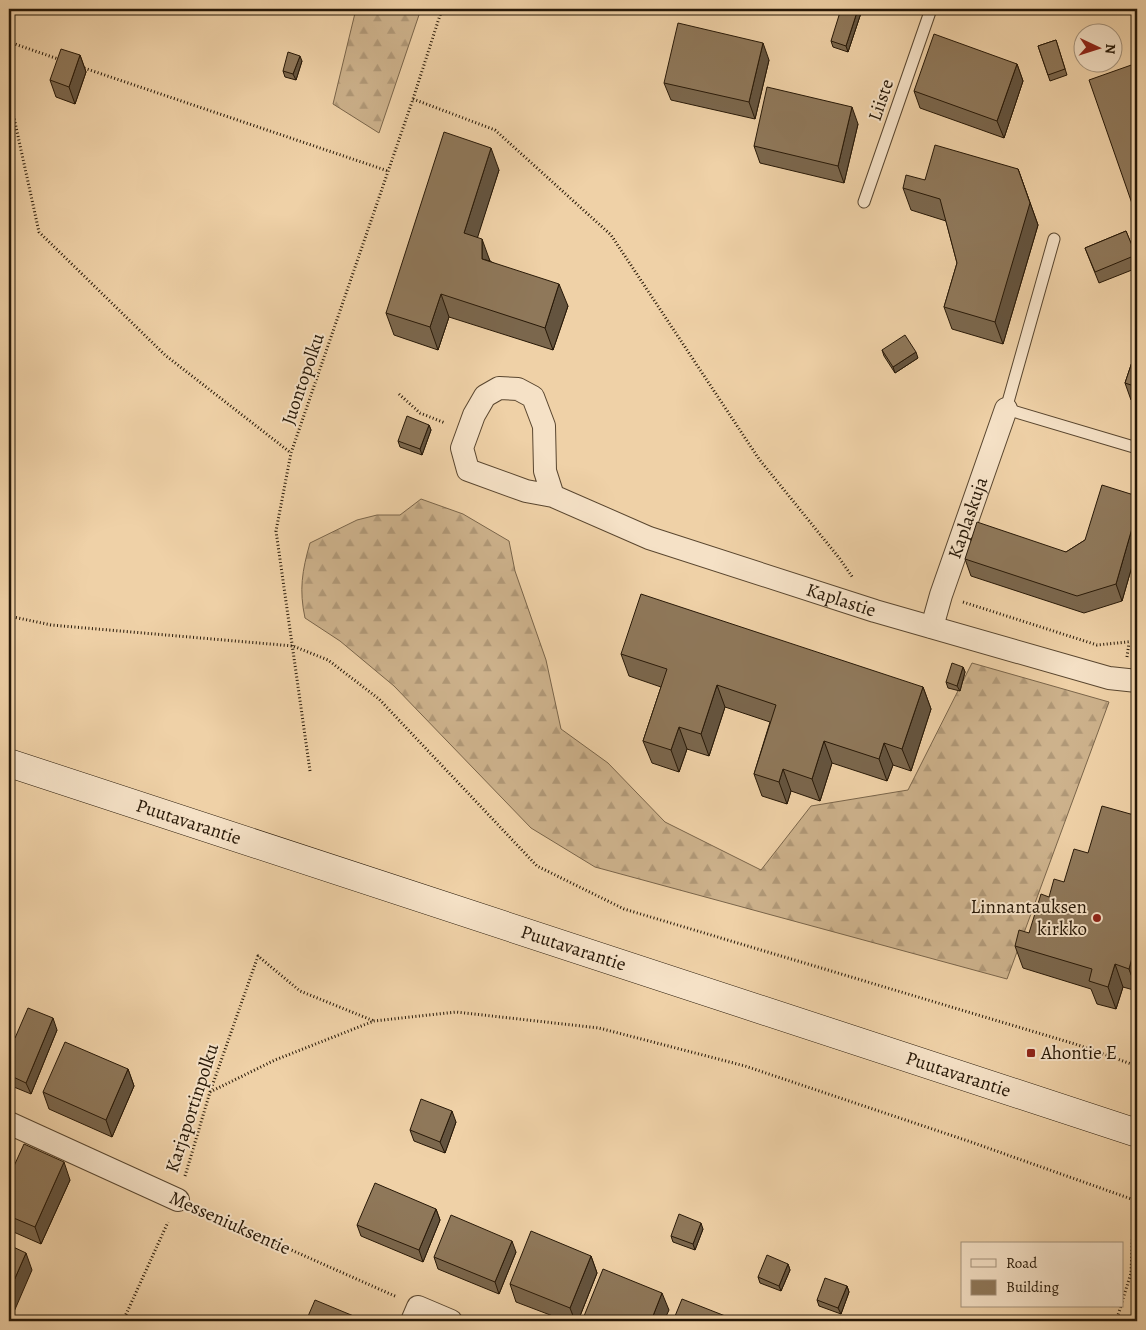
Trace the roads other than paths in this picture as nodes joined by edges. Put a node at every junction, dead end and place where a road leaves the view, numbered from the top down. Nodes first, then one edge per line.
1 (930, 9) edge
2 (864, 202) dead end
3 (1054, 239) dead end
4 (1006, 409) junction
5 (1137, 448) edge
6 (553, 496) junction
7 (932, 627) junction
8 (1137, 681) edge
9 (9, 763) edge
10 (9, 1123) edge
11 (1137, 1133) edge
12 (178, 1200) road end
13 (415, 1314) edge
14 (451, 1321) edge

1 - 2 lane, Liiste
3 - 4 lane
4 - 5 lane
4 - 7 street, Kaplaskuja
6 - 6 street, Kaplastie
6 - 7 street, Kaplastie
7 - 8 street, Kaplastie
9 - 11 main road, Puutavarantie
10 - 12 street, Messeniuksentie
13 - 14 street

